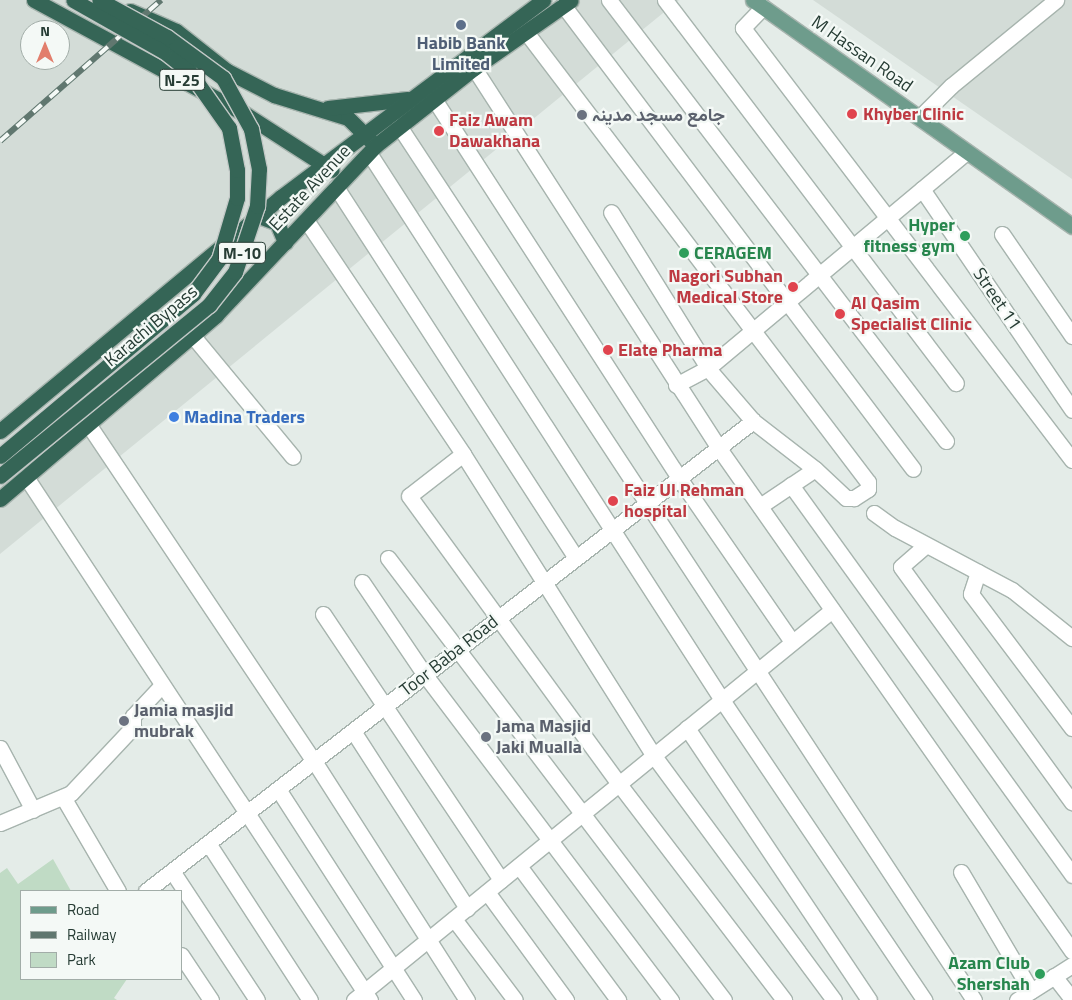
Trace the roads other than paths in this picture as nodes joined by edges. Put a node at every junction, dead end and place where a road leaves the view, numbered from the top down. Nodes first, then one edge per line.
1 (34, 0) edge
2 (73, 0) edge
3 (99, 0) edge
4 (111, 0) edge
5 (543, 0) edge
6 (609, 0) edge
7 (665, 0) edge
8 (1056, 0) edge
9 (567, 3) edge
10 (758, 3) edge
11 (526, 32) junction
12 (474, 68) junction
13 (412, 98) junction
14 (434, 99) junction
15 (321, 109) junction
16 (920, 117) junction
17 (399, 126) junction
18 (364, 133) junction
19 (372, 149) junction
20 (966, 152) junction
21 (327, 165) junction
22 (339, 183) junction
23 (922, 189) junction
24 (610, 212) dead end
25 (259, 216) junction
26 (888, 217) junction
27 (306, 220) junction
28 (1072, 226) edge
29 (1002, 234) dead end
30 (285, 242) junction
31 (853, 247) junction
32 (818, 276) junction
33 (785, 304) junction
34 (753, 330) junction
35 (192, 335) junction
36 (1072, 336) edge
37 (708, 368) junction
38 (956, 383) dead end
39 (676, 385) junction
40 (1072, 410) edge
41 (753, 421) junction
42 (88, 424) junction
43 (0, 431) edge
44 (946, 441) dead end
45 (718, 448) junction
46 (463, 454) junction
47 (0, 456) edge
48 (293, 457) dead end
49 (1072, 460) edge
50 (815, 469) junction
51 (913, 469) dead end
52 (0, 476) edge
53 (26, 477) junction
54 (679, 478) junction
55 (790, 485) junction
56 (0, 499) edge
57 (647, 502) junction
58 (760, 506) junction
59 (874, 513) dead end
60 (612, 529) junction
61 (926, 545) junction
62 (388, 558) dead end
63 (575, 558) junction
64 (978, 572) junction
65 (545, 581) junction
66 (362, 582) dead end
67 (832, 610) junction
68 (323, 614) dead end
69 (499, 618) junction
70 (1072, 638) edge
71 (792, 642) junction
72 (458, 650) junction
73 (758, 670) junction
74 (425, 675) junction
75 (162, 685) junction
76 (722, 700) junction
77 (384, 707) junction
78 (687, 728) junction
79 (1072, 728) edge
80 (353, 731) junction
81 (0, 748) edge
82 (654, 756) junction
83 (314, 761) junction
84 (619, 784) junction
85 (278, 789) junction
86 (62, 797) junction
87 (1072, 802) edge
88 (33, 810) junction
89 (246, 814) junction
90 (582, 814) junction
91 (0, 823) edge
92 (549, 841) junction
93 (208, 843) junction
94 (519, 866) junction
95 (172, 871) junction
96 (961, 872) dead end
97 (1072, 875) edge
98 (501, 880) junction
99 (117, 890) edge
100 (147, 890) edge
101 (487, 892) junction
102 (467, 908) junction
103 (454, 919) junction
104 (428, 940) junction
105 (1072, 951) edge
106 (182, 956) edge
107 (1072, 965) edge
108 (394, 968) junction
109 (1054, 976) junction
110 (1031, 991) junction
111 (363, 997) edge
112 (1072, 998) edge
113 (211, 1000) edge
114 (257, 1000) edge
115 (310, 1000) edge
116 (414, 1000) edge
117 (467, 1000) edge
118 (515, 1000) edge
119 (566, 1000) edge
120 (618, 1000) edge
121 (671, 1000) edge
122 (724, 1000) edge
123 (784, 1000) edge
124 (834, 1000) edge
125 (869, 1000) edge
126 (924, 1000) edge
127 (974, 1000) edge
128 (1017, 1000) edge

1 - 21 highway, N-25
2 - 47 highway, Karachi Bypass / M-10, bridge
3 - 52 highway, Karachi Bypass / M-10, bridge
4 - 15 highway, N-25
5 - 13 highway, Estate Avenue
6 - 32 street
7 - 31 street
8 - 16 street
9 - 11 highway, Estate Avenue
9 - 33 street
10 - 16 main road, M Hassan Road
10 - 26 street
11 - 12 highway, Estate Avenue
11 - 34 street
12 - 14 highway, Estate Avenue
12 - 39 street
13 - 15 highway
13 - 18 highway, Estate Avenue
14 - 17 highway, Estate Avenue
14 - 54 street
15 - 18 highway, N-25
16 - 20 main road, M Hassan Road
17 - 19 highway, Estate Avenue
17 - 57 street
18 - 19 highway, N-25
18 - 21 highway, Estate Avenue
19 - 22 highway, Estate Avenue
19 - 60 street
20 - 23 street
20 - 28 main road, M Hassan Road
21 - 22 highway, N-25
21 - 25 highway, Estate Avenue
22 - 27 highway, Estate Avenue
22 - 63 street
23 - 26 street
23 - 40 street, Street 11
24 - 37 street
25 - 30 highway
25 - 43 highway, Estate Avenue
26 - 31 street
26 - 49 street
27 - 30 highway, Estate Avenue
27 - 46 street
29 - 36 street
30 - 35 highway, Estate Avenue
31 - 32 street
31 - 38 street
32 - 33 street
32 - 44 street
33 - 34 street
33 - 51 street
34 - 37 street
34 - 50 street
35 - 42 highway, Estate Avenue
35 - 48 street
37 - 39 street
37 - 41 street
39 - 45 street
41 - 45 street, Toor Baba Road
41 - 50 street
42 - 53 highway, Estate Avenue
42 - 83 street
45 - 54 street, Toor Baba Road
45 - 58 street
46 - 65 street
46 - 69 street
50 - 55 street
53 - 56 highway, Estate Avenue
53 - 75 street
54 - 57 street, Toor Baba Road
54 - 71 street
55 - 58 street
55 - 97 street
57 - 60 street, Toor Baba Road
57 - 73 street
58 - 67 street
59 - 61 street
60 - 63 street, Toor Baba Road
60 - 76 street
61 - 64 street
61 - 87 street
62 - 72 street
63 - 65 street, Toor Baba Road
64 - 70 street
64 - 79 street
65 - 69 street, Toor Baba Road
65 - 82 street
66 - 74 street
67 - 71 street
67 - 105 street
68 - 77 street
69 - 72 street, Toor Baba Road
69 - 84 street
71 - 73 street
72 - 74 street, Toor Baba Road
72 - 90 street
73 - 76 street
73 - 127 street
74 - 77 street, Toor Baba Road
74 - 92 street
75 - 86 street
75 - 89 street
76 - 78 street
76 - 126 street
77 - 80 street, Toor Baba Road
77 - 98 street
78 - 82 street
78 - 125 street
80 - 83 street, Toor Baba Road
80 - 102 street
81 - 88 street
82 - 84 street
82 - 124 street
83 - 85 street, Toor Baba Road
83 - 104 street
84 - 90 street
84 - 123 street
85 - 89 street, Toor Baba Road
85 - 108 street
86 - 88 street
86 - 99 street
88 - 91 street
89 - 93 street, Toor Baba Road
89 - 111 street
90 - 92 street
90 - 122 street
92 - 94 street
92 - 121 street
93 - 95 street, Toor Baba Road
93 - 115 street
94 - 98 street
94 - 120 street
95 - 100 street, Toor Baba Road
95 - 114 street
96 - 110 street
98 - 101 street
101 - 102 street
101 - 119 street
102 - 103 street
103 - 104 street
103 - 118 street
104 - 108 street
104 - 117 street
106 - 113 street
107 - 109 street
108 - 111 street
108 - 116 street
109 - 110 street
109 - 112 street
110 - 128 street

